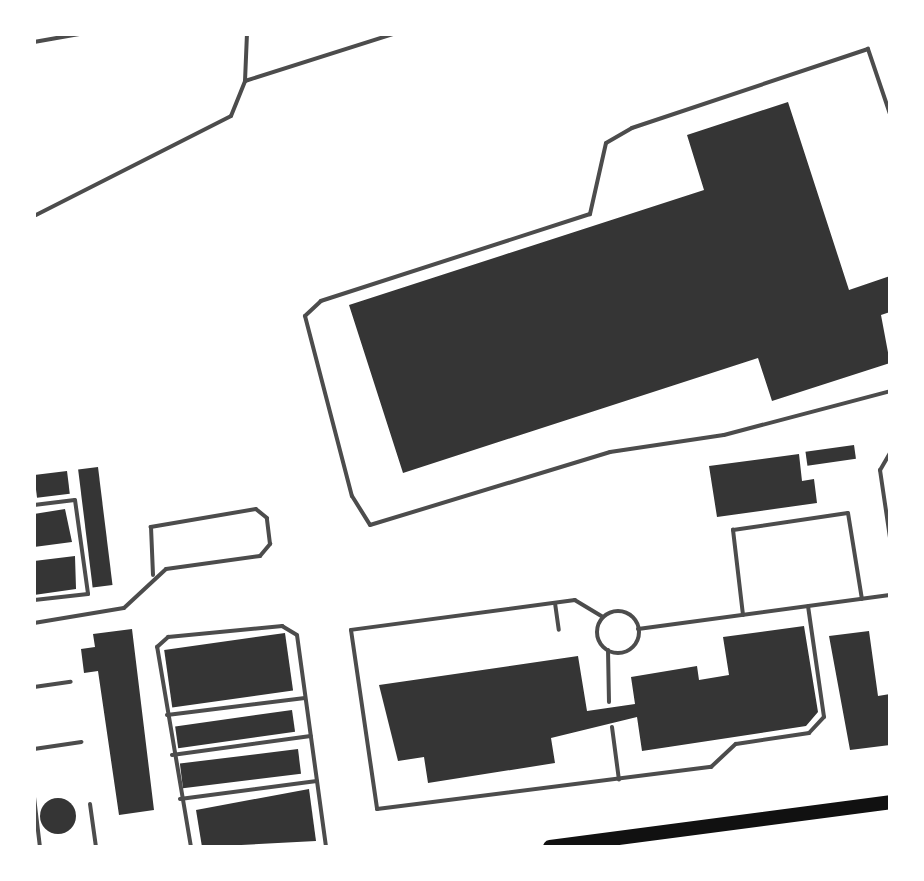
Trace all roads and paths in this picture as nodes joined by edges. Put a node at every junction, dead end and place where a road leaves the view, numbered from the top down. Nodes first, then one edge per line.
1 (79, 34) edge
2 (247, 34) edge
3 (393, 34) edge
4 (34, 42) edge
5 (245, 81) junction
6 (890, 114) edge
7 (34, 216) edge
8 (890, 391) edge
9 (890, 453) edge
10 (34, 505) edge
11 (890, 538) edge
12 (153, 575) junction
13 (890, 595) edge
14 (862, 599) junction
15 (34, 600) edge
16 (555, 603) junction
17 (808, 606) junction
18 (743, 615) junction
19 (603, 617) junction
20 (34, 623) edge
21 (638, 629) junction
22 (559, 630) dead end
23 (608, 650) junction
24 (71, 682) dead end
25 (34, 687) edge
26 (305, 698) junction
27 (609, 702) dead end
28 (167, 715) junction
29 (612, 727) dead end
30 (311, 736) junction
31 (81, 742) dead end
32 (34, 749) edge
33 (172, 755) junction
34 (619, 780) junction
35 (317, 781) junction
36 (34, 797) edge
37 (180, 799) junction
38 (890, 802) edge
39 (90, 804) dead end
40 (40, 847) edge
41 (96, 847) edge
42 (191, 847) edge
43 (326, 847) edge
44 (550, 847) edge

1 - 4 lane
2 - 5 lane
3 - 5 lane
5 - 7 lane
6 - 8 lane
9 - 11 lane
10 - 15 lane
12 - 12 lane
12 - 20 lane
13 - 14 lane
14 - 17 lane
14 - 18 lane
16 - 19 lane
16 - 22 lane
16 - 34 lane
17 - 18 lane
17 - 34 lane
18 - 21 lane
19 - 21 lane
19 - 23 lane
21 - 23 lane
23 - 27 lane
24 - 25 lane
26 - 28 lane
26 - 28 lane
26 - 30 lane
28 - 33 lane
29 - 34 lane
30 - 33 lane
30 - 35 lane
31 - 32 lane
33 - 37 lane
35 - 37 lane
35 - 43 lane
36 - 40 lane
37 - 42 lane
38 - 44 main road
39 - 41 lane

